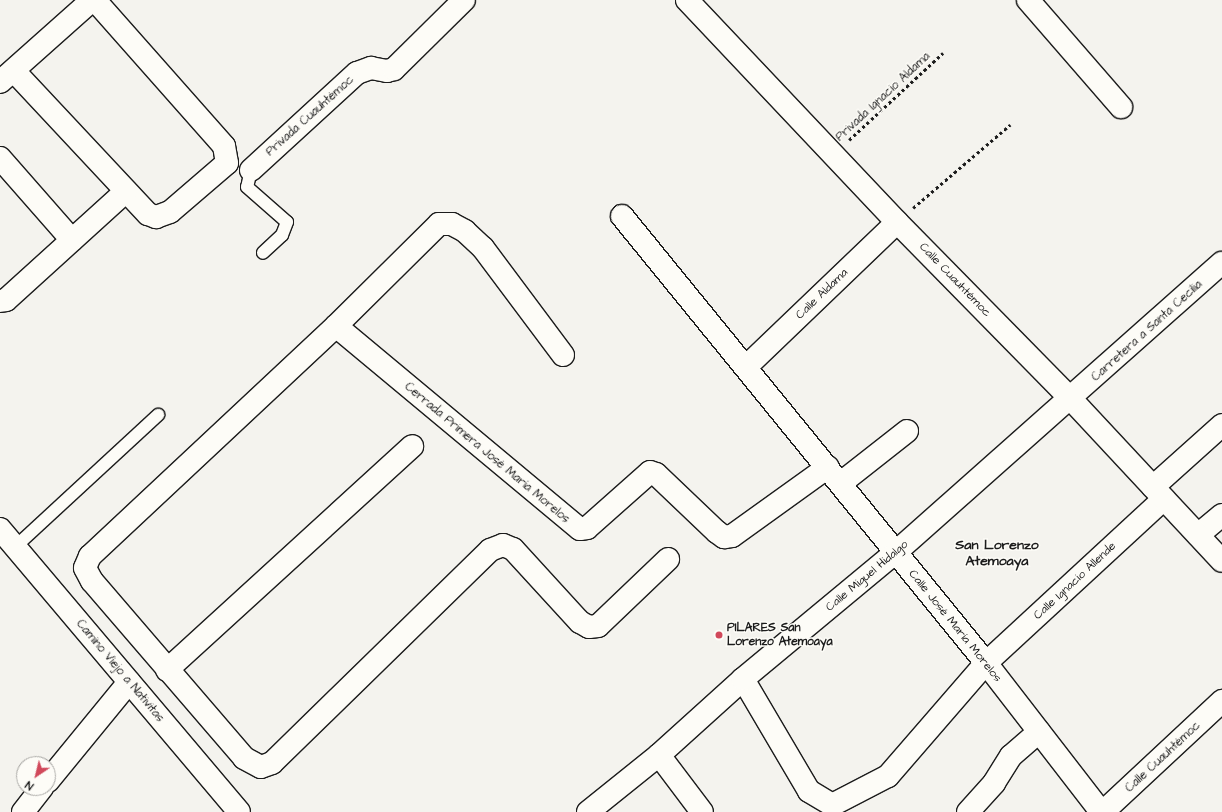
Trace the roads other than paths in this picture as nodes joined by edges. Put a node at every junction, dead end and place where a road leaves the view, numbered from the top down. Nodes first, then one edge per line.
1 (92, 0) edge
2 (95, 0) edge
3 (464, 0) edge
4 (687, 0) edge
5 (1028, 0) edge
6 (7, 76) edge
7 (1122, 108) dead end
8 (0, 158) edge
9 (250, 170) joint
10 (126, 191) junction
11 (622, 216) dead end
12 (897, 222) junction
13 (72, 240) junction
14 (263, 253) dead end
15 (1222, 263) edge
16 (0, 301) edge
17 (336, 326) junction
18 (563, 355) dead end
19 (746, 367) junction
20 (1071, 399) junction
21 (158, 415) dead end
22 (1222, 425) edge
23 (907, 431) dead end
24 (412, 446) dead end
25 (834, 475) junction
26 (1159, 493) junction
27 (1222, 515) edge
28 (0, 529) edge
29 (1198, 535) junction
30 (15, 547) junction
31 (895, 553) junction
32 (668, 559) dead end
33 (1222, 561) edge
34 (986, 663) junction
35 (167, 670) junction
36 (743, 679) junction
37 (129, 682) junction
38 (1222, 701) edge
39 (1040, 732) junction
40 (659, 755) junction
41 (56, 771) edge
42 (36, 796) edge
43 (23, 812) edge
44 (239, 812) edge
45 (588, 812) edge
46 (702, 812) edge
47 (968, 812) edge
48 (1102, 812) edge

1 - 6 street
2 - 10 street
3 - 9 street, Privada Cuauhtémoc
4 - 12 street, Calle Cuauhtémoc
5 - 7 street
6 - 10 street
8 - 13 street
9 - 14 lane
10 - 13 street
11 - 19 street, Calle José María Morelos
12 - 19 street, Calle Aldama
12 - 20 street, Calle Cuauhtémoc
13 - 16 street
15 - 20 street, Carretera a Santa Cecilia
17 - 18 street
17 - 25 street, Cerrada Primera José María Morelos
17 - 35 street
19 - 25 street, Calle José María Morelos
20 - 26 street, Calle Cuauhtémoc
20 - 31 street, Calle Miguel Hidalgo
21 - 30 lane
22 - 26 street, Calle Ignacio Allende
23 - 25 street
24 - 35 street
25 - 31 street, Calle José María Morelos
26 - 29 street, Calle Cuauhtémoc
26 - 34 street, Calle Ignacio Allende
27 - 29 street
28 - 30 street, Camino Viejo a Nativitas
29 - 33 street, Calle Cuauhtémoc
30 - 37 street, Camino Viejo a Nativitas
31 - 34 street, Calle José María Morelos
31 - 36 street, Calle Miguel Hidalgo
32 - 35 street
34 - 36 street, Calle Ignacio Allende
34 - 39 street, Calle José María Morelos
36 - 40 street, Calle Miguel Hidalgo
37 - 41 street
37 - 44 street, Camino Viejo a Nativitas
38 - 48 street, Calle Cuauhtémoc
39 - 47 street
39 - 48 street, Calle José María Morelos
40 - 45 street, Calle Miguel Hidalgo
40 - 46 street
42 - 43 street

